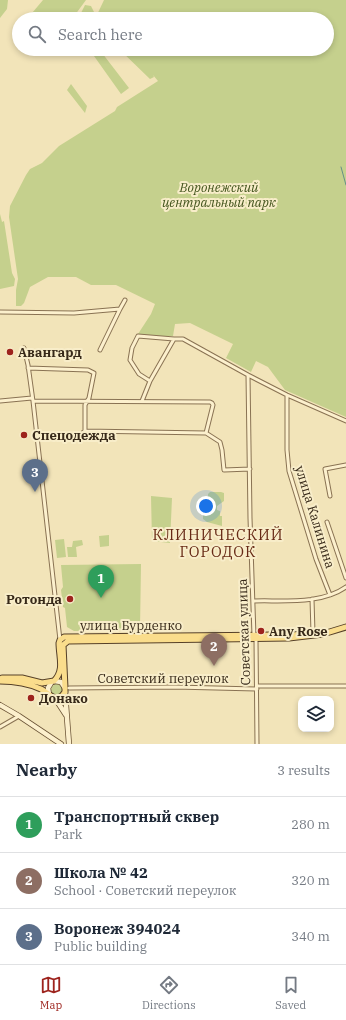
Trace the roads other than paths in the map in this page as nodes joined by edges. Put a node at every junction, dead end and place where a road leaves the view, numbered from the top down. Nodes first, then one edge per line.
1 (125, 300) dead end
2 (120, 309) junction
3 (0, 312) edge
4 (174, 339) junction
5 (24, 348) dead end
6 (100, 350) dead end
7 (28, 368) junction
8 (248, 375) junction
9 (150, 381) junction
10 (287, 394) junction
11 (33, 399) junction
12 (0, 401) edge
13 (87, 401) junction
14 (142, 401) junction
15 (346, 421) edge
16 (85, 431) junction
17 (206, 433) junction
18 (37, 436) junction
19 (346, 464) edge
20 (250, 469) junction
21 (330, 496) dead end
22 (327, 522) dead end
23 (346, 578) edge
24 (346, 587) edge
25 (330, 595) junction
26 (312, 600) junction
27 (253, 601) junction
28 (346, 624) edge
29 (346, 628) edge
30 (312, 633) junction
31 (255, 638) junction
32 (61, 642) junction
33 (0, 678) edge
34 (0, 681) edge
35 (53, 682) junction
36 (346, 686) edge
37 (257, 688) junction
38 (66, 689) junction
39 (49, 694) junction
40 (55, 698) junction
41 (0, 705) edge
42 (19, 716) junction
43 (66, 717) junction
44 (0, 727) edge
45 (61, 744) edge
46 (69, 744) edge
47 (257, 744) edge

1 - 2 street
2 - 3 street
2 - 6 street
4 - 8 street
4 - 9 street
4 - 9 street
5 - 7 street
7 - 11 street
7 - 13 street
8 - 10 street
8 - 20 street, Советская улица
9 - 14 street
10 - 15 street
10 - 25 street, улица Калинина
11 - 12 street
11 - 13 street
11 - 18 street
13 - 14 street
13 - 16 street
14 - 17 street
16 - 17 street
16 - 18 street
17 - 20 street
18 - 32 street
19 - 21 street
20 - 27 street, Советская улица
22 - 23 street
24 - 25 street
25 - 26 street
26 - 27 street
26 - 30 street
27 - 31 street, Советская улица
28 - 30 main road, улица Бурденко
29 - 31 main road, улица Бурденко
30 - 31 main road, улица Бурденко
31 - 32 main road, улица Бурденко
31 - 37 street, Советская улица
32 - 35 main road
32 - 38 main road
33 - 35 main road
34 - 39 main road
35 - 38 main road
35 - 39 main road
36 - 37 street, Советский переулок
37 - 38 street, Советский переулок
37 - 47 street, Советская улица
38 - 40 main road
38 - 43 main road
39 - 40 main road
40 - 43 main road
41 - 42 main road
42 - 44 street
42 - 45 main road
43 - 46 main road

